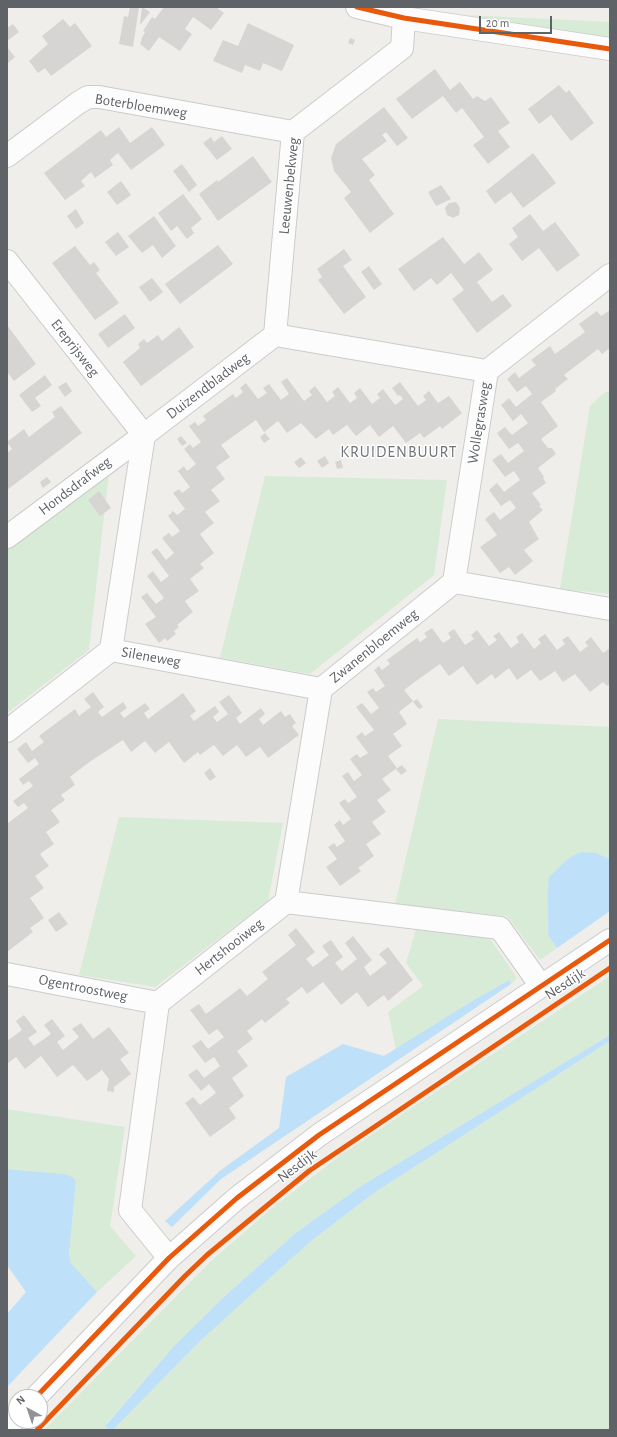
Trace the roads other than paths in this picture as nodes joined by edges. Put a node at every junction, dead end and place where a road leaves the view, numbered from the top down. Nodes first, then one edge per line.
1 (357, 7) edge
2 (404, 18) junction
3 (610, 49) edge
4 (293, 132) junction
5 (7, 156) edge
6 (7, 261) edge
7 (610, 275) edge
8 (275, 335) junction
9 (487, 371) junction
10 (144, 435) junction
11 (7, 537) edge
12 (454, 582) junction
13 (610, 609) edge
14 (111, 650) junction
15 (322, 689) junction
16 (7, 731) edge
17 (286, 902) junction
18 (610, 940) edge
19 (7, 974) edge
20 (541, 986) junction
21 (158, 1003) junction
22 (169, 1258) junction
23 (44, 1389) edge

1 - 2 street
2 - 3 street
2 - 4 street, Leeuwenbekweg
4 - 5 street, Boterbloemweg
4 - 8 street, Leeuwenbekweg
6 - 10 street, Ereprijsweg
7 - 9 street, Wollegrasweg
8 - 9 street
8 - 10 street, Duizendbladweg
9 - 12 street, Wollegrasweg
10 - 11 street, Hondsdrafweg
10 - 14 street
12 - 13 street
12 - 15 street, Zwanenbloemweg
14 - 15 street, Sileneweg
14 - 16 street, Sileneweg
15 - 17 street, Zwanenbloemweg
17 - 20 street
17 - 21 street, Hertshooiweg
18 - 20 street, Nesdijk
19 - 21 street, Ogentroostweg
20 - 22 street, Nesdijk
21 - 22 street
22 - 23 street, Nesdijk

